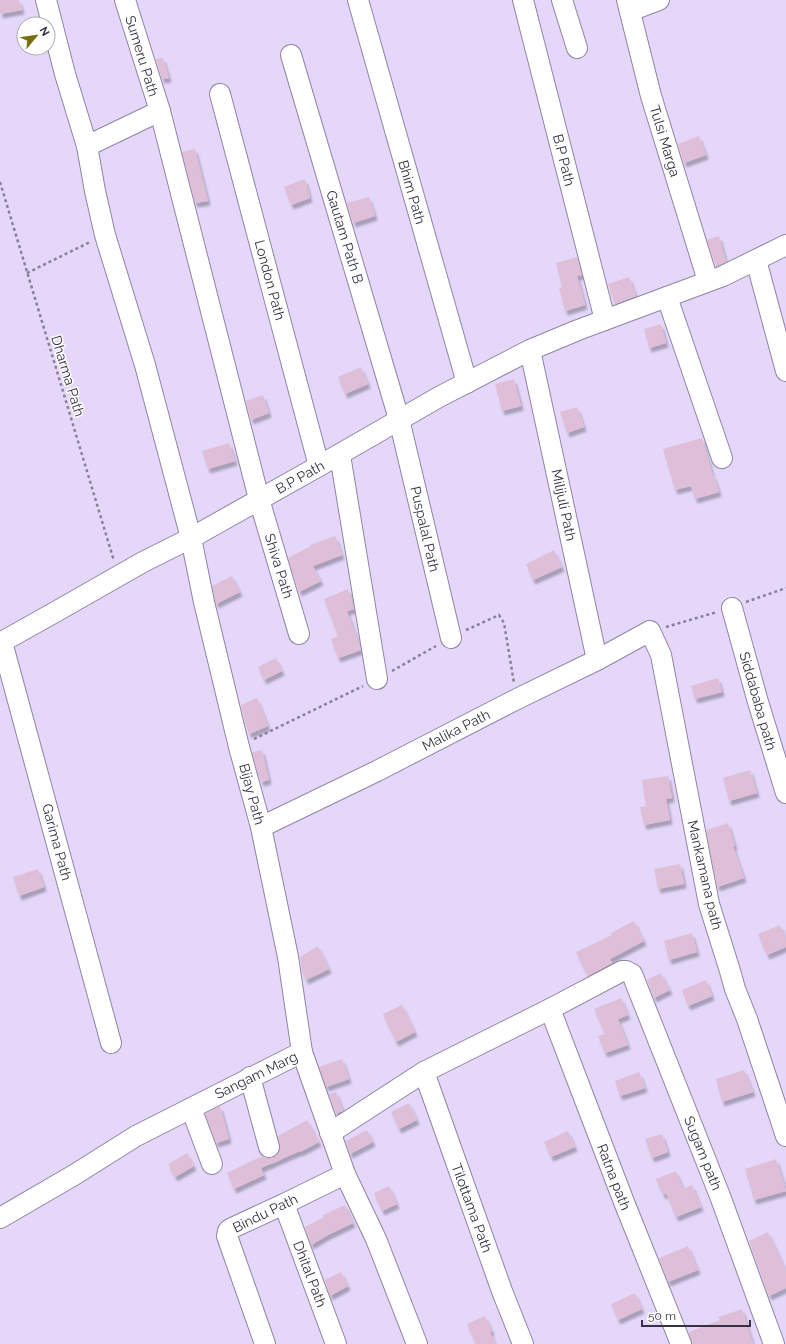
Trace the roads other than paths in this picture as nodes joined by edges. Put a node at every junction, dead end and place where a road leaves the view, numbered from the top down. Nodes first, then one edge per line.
1 (46, 0) edge
2 (125, 0) edge
3 (358, 0) edge
4 (523, 0) edge
5 (562, 0) edge
6 (659, 0) edge
7 (629, 6) edge
8 (577, 48) dead end
9 (290, 55) dead end
10 (220, 94) dead end
11 (160, 111) junction
12 (87, 146) junction
13 (786, 245) edge
14 (756, 260) junction
15 (708, 281) junction
16 (667, 297) junction
17 (605, 320) junction
18 (530, 350) junction
19 (786, 371) edge
20 (467, 383) junction
21 (399, 419) junction
22 (340, 455) junction
23 (722, 458) dead end
24 (320, 466) junction
25 (259, 499) junction
26 (191, 538) junction
27 (732, 608) dead end
28 (650, 631) joint
29 (299, 634) dead end
30 (451, 638) road end
31 (1, 642) edge
32 (597, 660) junction
33 (377, 679) road end
34 (786, 793) edge
35 (261, 827) junction
36 (550, 1009) junction
37 (111, 1043) dead end
38 (302, 1052) junction
39 (424, 1072) junction
40 (250, 1077) junction
41 (192, 1108) junction
42 (330, 1133) junction
43 (786, 1136) edge
44 (269, 1147) dead end
45 (212, 1164) dead end
46 (345, 1174) junction
47 (284, 1204) junction
48 (0, 1218) edge
49 (265, 1344) edge
50 (336, 1344) edge
51 (417, 1344) edge
52 (523, 1344) edge
53 (681, 1344) edge
54 (774, 1344) edge

1 - 12 street, Bijay Path
2 - 11 street, Sumeru Path
3 - 20 street, Bhim Path
4 - 17 street, B.P Path
5 - 8 street
6 - 7 street
7 - 15 street, Tulsi Marga
9 - 21 street, Gautam Path B
10 - 24 street, London Path
11 - 12 street
11 - 25 street, Sumeru Path
12 - 26 street, Bijay Path
13 - 14 street, B.P Path
14 - 15 street, B.P Path
14 - 19 street
15 - 16 street, B.P Path
16 - 17 street, B.P Path
16 - 23 street
17 - 18 street, B.P Path
18 - 20 street, B.P Path
18 - 32 street, Milijuli Path
20 - 21 street, B.P Path
21 - 22 street, B.P Path
21 - 30 street, Puspalal Path
22 - 24 street, B.P Path
22 - 33 street
24 - 25 street, B.P Path
25 - 26 street, B.P Path
25 - 29 street, Shiva Path
26 - 31 street, B.P Path
26 - 35 street, Bijay Path
27 - 34 street, Siddababa path
28 - 32 street, Malika Path
28 - 43 street, Mankamana path
31 - 37 street, Garima Path
32 - 35 street, Malika Path
35 - 38 street, Bijay Path
36 - 39 street
36 - 53 street, Ratna path
36 - 54 street, Sugam path
38 - 40 street, Sangam Marg
38 - 42 street, Sangam Marg
39 - 42 street
39 - 52 street, Tilottama Path
40 - 41 street, Sangam Marg
40 - 44 street
41 - 45 street
41 - 48 street, Sangam Marg
42 - 46 street, Sangam Marg
46 - 47 street, Bindu Path
46 - 51 street, Sangam Marg
47 - 49 street, Bindu Path
47 - 50 street, Dhital Path

